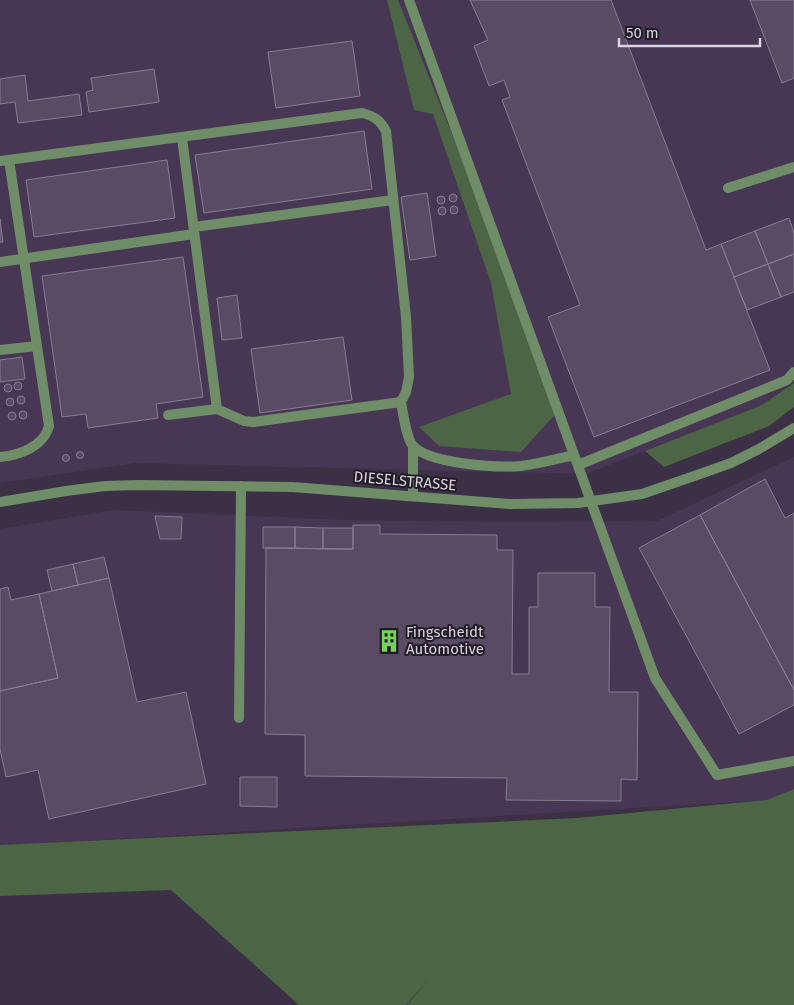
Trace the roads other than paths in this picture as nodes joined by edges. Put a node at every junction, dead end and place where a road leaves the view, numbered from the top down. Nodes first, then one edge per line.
1 (410, 0) edge
2 (182, 138) junction
3 (4, 161) edge
4 (794, 167) edge
5 (728, 188) dead end
6 (394, 200) junction
7 (194, 231) junction
8 (24, 259) junction
9 (0, 262) edge
10 (37, 346) junction
11 (0, 350) edge
12 (794, 372) edge
13 (401, 402) junction
14 (218, 409) junction
15 (168, 415) dead end
16 (794, 428) edge
17 (413, 446) junction
18 (574, 455) junction
19 (0, 457) edge
20 (578, 465) junction
21 (241, 486) junction
22 (413, 496) junction
23 (0, 502) edge
24 (591, 502) junction
25 (239, 718) dead end
26 (794, 761) edge

1 - 18 street
2 - 3 street
2 - 6 street
2 - 7 street
3 - 8 street
4 - 5 street
6 - 7 street
6 - 13 street
7 - 8 street
7 - 14 street
8 - 9 street
8 - 10 street
10 - 11 street
10 - 19 street
12 - 20 street
13 - 14 street
13 - 17 street
14 - 15 street
16 - 24 street, DIESELSTRASSE
17 - 18 street
17 - 22 street
18 - 20 street
20 - 24 street
21 - 22 street, DIESELSTRASSE
21 - 23 street, DIESELSTRASSE
21 - 25 street
22 - 24 street, DIESELSTRASSE
24 - 26 street

